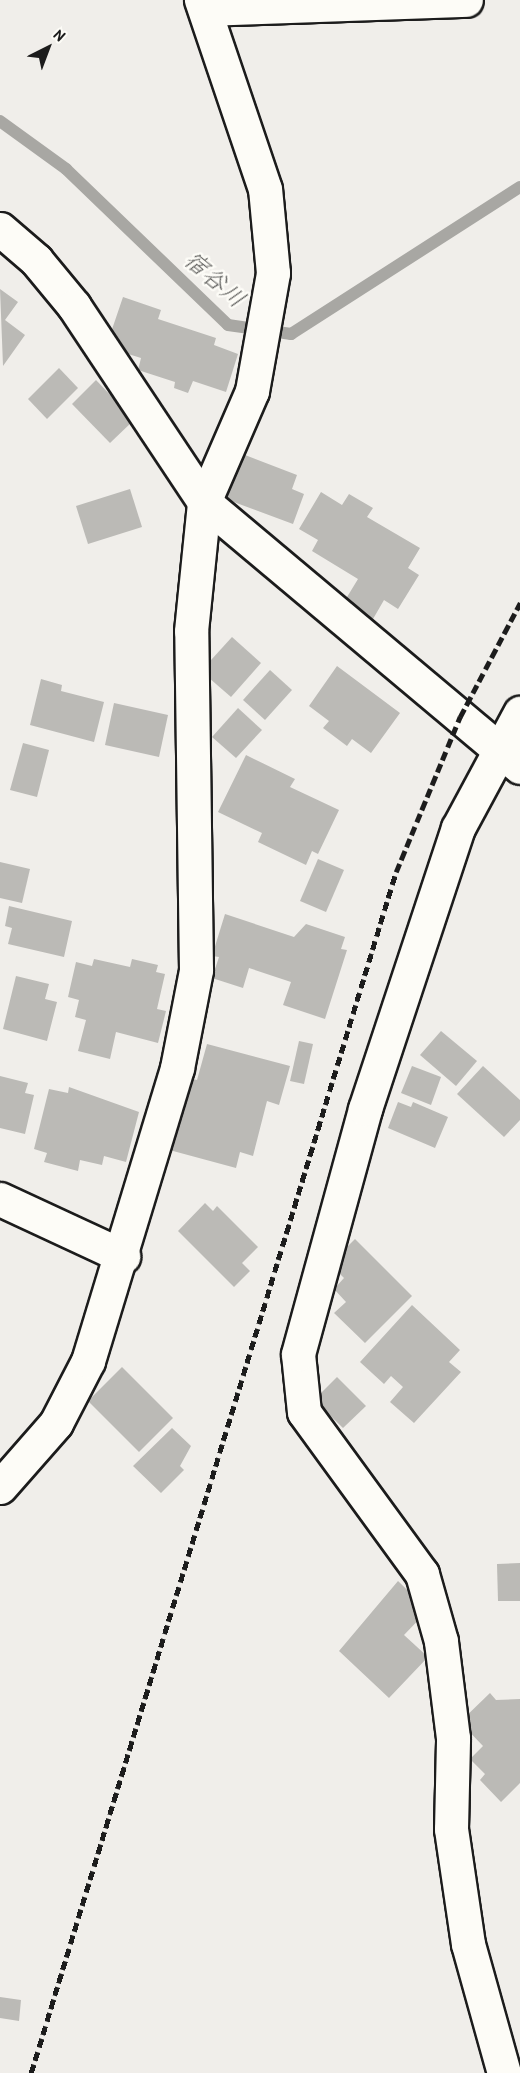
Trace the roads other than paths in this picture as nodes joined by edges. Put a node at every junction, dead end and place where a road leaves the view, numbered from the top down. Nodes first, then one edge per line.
1 (466, 0) edge
2 (203, 4) edge
3 (0, 230) edge
4 (204, 502) junction
5 (520, 713) edge
6 (509, 758) edge
7 (0, 1199) edge
8 (123, 1256) junction
9 (0, 1487) edge
10 (504, 2073) edge

1 - 2 street
2 - 4 street
3 - 4 street
4 - 6 street
4 - 8 street
5 - 6 street
6 - 10 street
7 - 8 street
8 - 9 street

